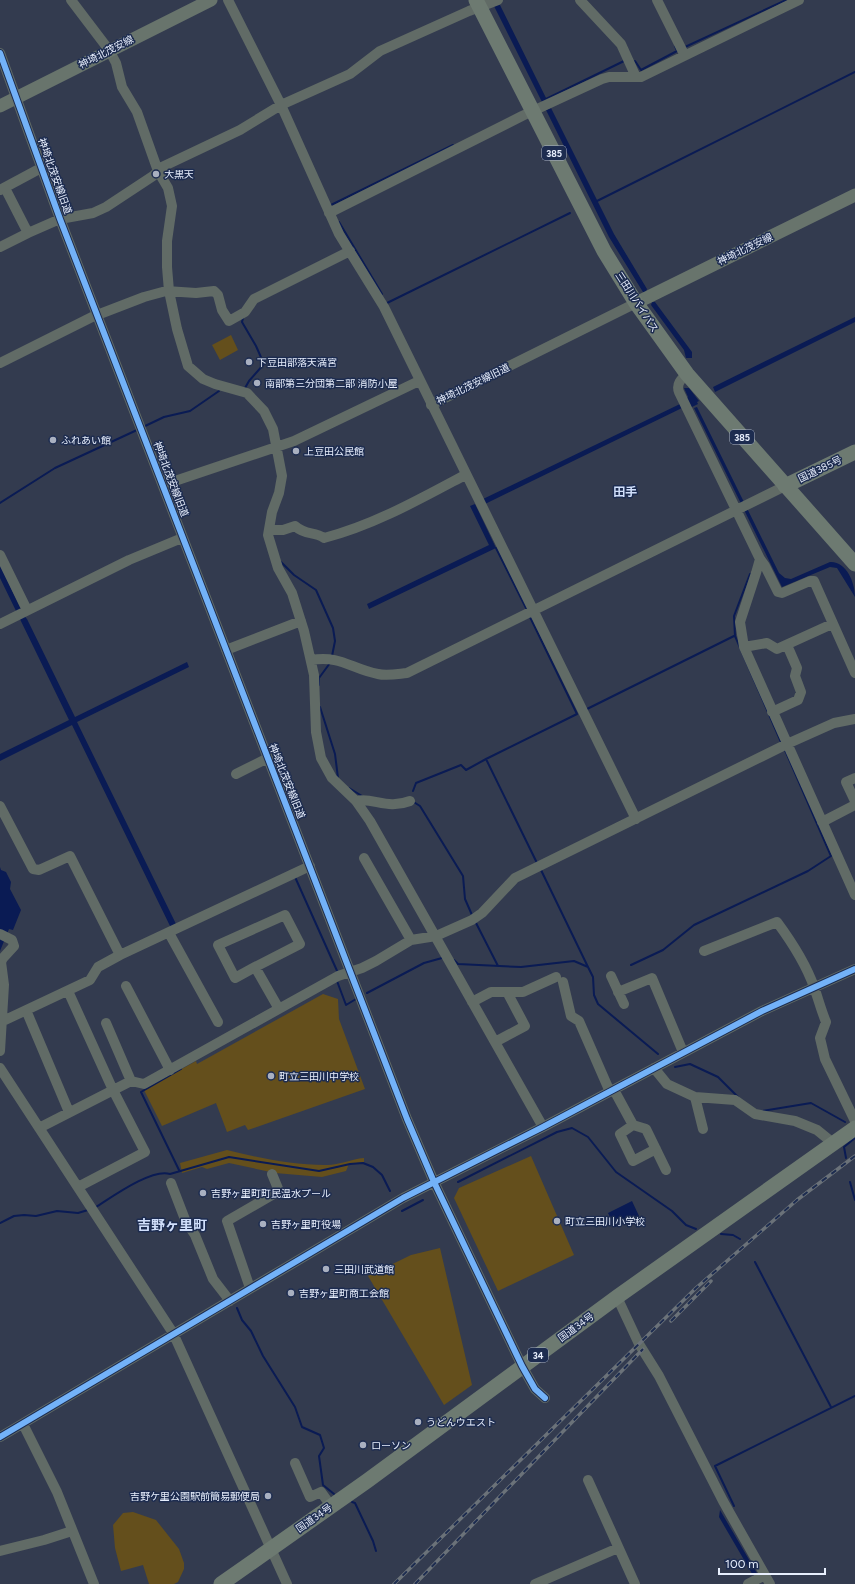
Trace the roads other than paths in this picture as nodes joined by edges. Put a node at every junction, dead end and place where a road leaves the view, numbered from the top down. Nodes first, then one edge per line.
1 (71, 0) edge
2 (211, 0) edge
3 (228, 0) edge
4 (498, 0) edge
5 (580, 0) edge
6 (657, 0) edge
7 (799, 0) edge
8 (478, 4) edge
9 (109, 50) junction
10 (0, 53) edge
11 (684, 54) junction
12 (636, 77) junction
13 (16, 98) junction
14 (281, 105) junction
15 (0, 106) edge
16 (533, 113) junction
17 (41, 168) junction
18 (160, 169) junction
19 (2, 189) edge
20 (855, 195) edge
21 (329, 213) junction
22 (60, 219) junction
23 (28, 233) junction
24 (0, 247) edge
25 (350, 251) junction
26 (173, 292) junction
27 (636, 303) junction
28 (97, 315) junction
29 (0, 363) edge
30 (687, 374) junction
31 (420, 381) junction
32 (431, 405) junction
33 (280, 446) junction
34 (855, 452) edge
35 (465, 475) junction
36 (162, 485) junction
37 (785, 486) junction
38 (742, 507) junction
39 (271, 530) junction
40 (182, 538) junction
41 (0, 555) edge
42 (760, 559) junction
43 (855, 564) edge
44 (532, 610) junction
45 (22, 613) junction
46 (301, 620) junction
47 (0, 624) edge
48 (832, 624) junction
49 (787, 645) junction
50 (744, 647) junction
51 (226, 650) junction
52 (311, 660) junction
53 (855, 673) edge
54 (772, 712) junction
55 (855, 719) edge
56 (787, 744) junction
57 (268, 758) junction
58 (236, 774) dead end
59 (855, 778) edge
60 (410, 801) dead end
61 (855, 801) edge
62 (356, 802) junction
63 (855, 805) edge
64 (0, 806) edge
65 (636, 819) junction
66 (822, 822) junction
67 (364, 858) dead end
68 (310, 866) junction
69 (855, 895) edge
70 (169, 933) junction
71 (4, 936) edge
72 (436, 936) junction
73 (411, 940) junction
74 (704, 951) dead end
75 (120, 955) junction
76 (255, 967) junction
77 (855, 969) edge
78 (351, 971) junction
79 (611, 976) dead end
80 (126, 986) dead end
81 (814, 987) junction
82 (68, 991) junction
83 (507, 992) junction
84 (618, 992) junction
85 (472, 1002) junction
86 (624, 1004) dead end
87 (280, 1009) junction
88 (26, 1010) junction
89 (3, 1021) junction
90 (218, 1022) dead end
91 (106, 1023) dead end
92 (495, 1042) junction
93 (0, 1051) edge
94 (683, 1052) junction
95 (0, 1068) edge
96 (654, 1068) junction
97 (170, 1070) junction
98 (131, 1081) junction
99 (113, 1090) junction
100 (612, 1091) junction
101 (695, 1097) junction
102 (69, 1112) junction
103 (855, 1121) edge
104 (633, 1125) junction
105 (543, 1127) junction
106 (39, 1128) junction
107 (855, 1128) edge
108 (702, 1129) dead end
109 (833, 1143) junction
110 (656, 1149) junction
111 (666, 1170) dead end
112 (272, 1174) dead end
113 (434, 1182) junction
114 (171, 1184) dead end
115 (78, 1187) junction
116 (250, 1288) junction
117 (617, 1297) junction
118 (230, 1301) junction
119 (173, 1333) junction
120 (522, 1366) junction
121 (545, 1398) dead end
122 (23, 1424) junction
123 (0, 1437) edge
124 (295, 1463) dead end
125 (588, 1480) dead end
126 (330, 1506) junction
127 (72, 1531) junction
128 (271, 1548) junction
129 (618, 1548) junction
130 (0, 1551) edge
131 (767, 1580) edge
132 (94, 1584) edge
133 (221, 1584) edge
134 (287, 1584) edge
135 (535, 1584) edge
136 (635, 1584) edge
137 (748, 1584) edge

1 - 9 street
2 - 9 main road, 神埼北茂安線
3 - 14 street
4 - 8 street
5 - 12 street
6 - 11 street
7 - 11 street
8 - 14 street
8 - 16 highway, 三田川バイパス / 385
9 - 13 main road, 神埼北茂安線
9 - 18 street
10 - 13 street, 神埼北茂安線旧道
11 - 12 street
12 - 16 street
13 - 15 main road, 神埼北茂安線
13 - 17 street, 神埼北茂安線旧道
14 - 18 street
14 - 21 street
16 - 21 street
16 - 27 highway, 三田川バイパス / 385
17 - 19 street
17 - 22 street, 神埼北茂安線旧道
18 - 22 street
18 - 26 street
19 - 23 street
20 - 27 main road, 神埼北茂安線
21 - 25 street
22 - 23 street
22 - 28 street, 神埼北茂安線旧道
23 - 24 street
25 - 26 street
25 - 31 street
26 - 28 street
26 - 33 street
27 - 30 highway, 三田川バイパス / 385
27 - 32 street, 神埼北茂安線旧道
28 - 29 street
28 - 36 street, 神埼北茂安線旧道
30 - 37 highway, 三田川バイパス / 385
30 - 38 street
31 - 32 street, 神埼北茂安線旧道
31 - 33 street, 神埼北茂安線旧道
32 - 35 street
33 - 36 street, 神埼北茂安線旧道
33 - 39 street
34 - 37 highway, 国道385号
35 - 39 street
35 - 44 street
36 - 40 street, 神埼北茂安線旧道
37 - 38 street
37 - 43 highway, 三田川バイパス / 385
38 - 42 street
38 - 44 street
39 - 46 street
40 - 45 street
40 - 51 street, 神埼北茂安線旧道
41 - 45 street
42 - 48 street
42 - 50 street
44 - 52 street
44 - 65 street
45 - 47 street
46 - 51 street
46 - 52 street
48 - 49 street
48 - 53 street
49 - 50 street
49 - 54 street
50 - 54 street
51 - 57 street, 神埼北茂安線旧道
52 - 62 street
54 - 56 street
55 - 56 street
56 - 65 street
56 - 66 street
57 - 58 street
57 - 68 street, 神埼北茂安線旧道
59 - 61 street
60 - 62 street
62 - 72 street
63 - 66 street
64 - 75 street
65 - 72 street
66 - 69 street
67 - 73 street
68 - 70 street
68 - 78 street, 神埼北茂安線旧道
70 - 75 street
70 - 90 street
71 - 89 street
72 - 73 street
72 - 85 street
73 - 78 street
74 - 81 street
75 - 82 street
76 - 76 street
76 - 87 street
77 - 81 street
78 - 87 street
78 - 113 street, 神埼北茂安線旧道
79 - 84 street
80 - 97 street
81 - 94 street
81 - 103 street
82 - 88 street
82 - 99 street
83 - 85 street
83 - 92 street
83 - 100 street
84 - 86 street
84 - 94 street
85 - 92 street
87 - 97 street
88 - 89 street
88 - 102 street
89 - 93 street
91 - 98 street
92 - 105 street
94 - 96 street
95 - 106 street
96 - 100 street
96 - 101 street
97 - 98 street
98 - 99 street
99 - 102 street
99 - 115 street
100 - 104 street
100 - 105 street
101 - 108 street
101 - 109 street
102 - 106 street
104 - 110 street
104 - 110 street
105 - 113 street
106 - 115 street
107 - 109 highway, 国道34号 / 34
109 - 117 highway, 国道34号 / 34
110 - 111 street
112 - 116 street
113 - 116 street
113 - 120 street, 神埼北茂安線旧道
114 - 118 street
115 - 119 street
116 - 118 street
117 - 120 highway, 国道34号 / 34
117 - 131 street
118 - 119 street
119 - 122 street
119 - 128 street
120 - 121 street, 神埼北茂安線旧道
120 - 126 highway, 国道34号 / 34
122 - 123 street
122 - 127 street
124 - 126 street
125 - 129 street
126 - 128 highway, 国道34号 / 34
127 - 130 street
127 - 132 street
128 - 133 highway, 国道34号 / 34
128 - 134 street
129 - 135 street
129 - 136 street
131 - 137 street

